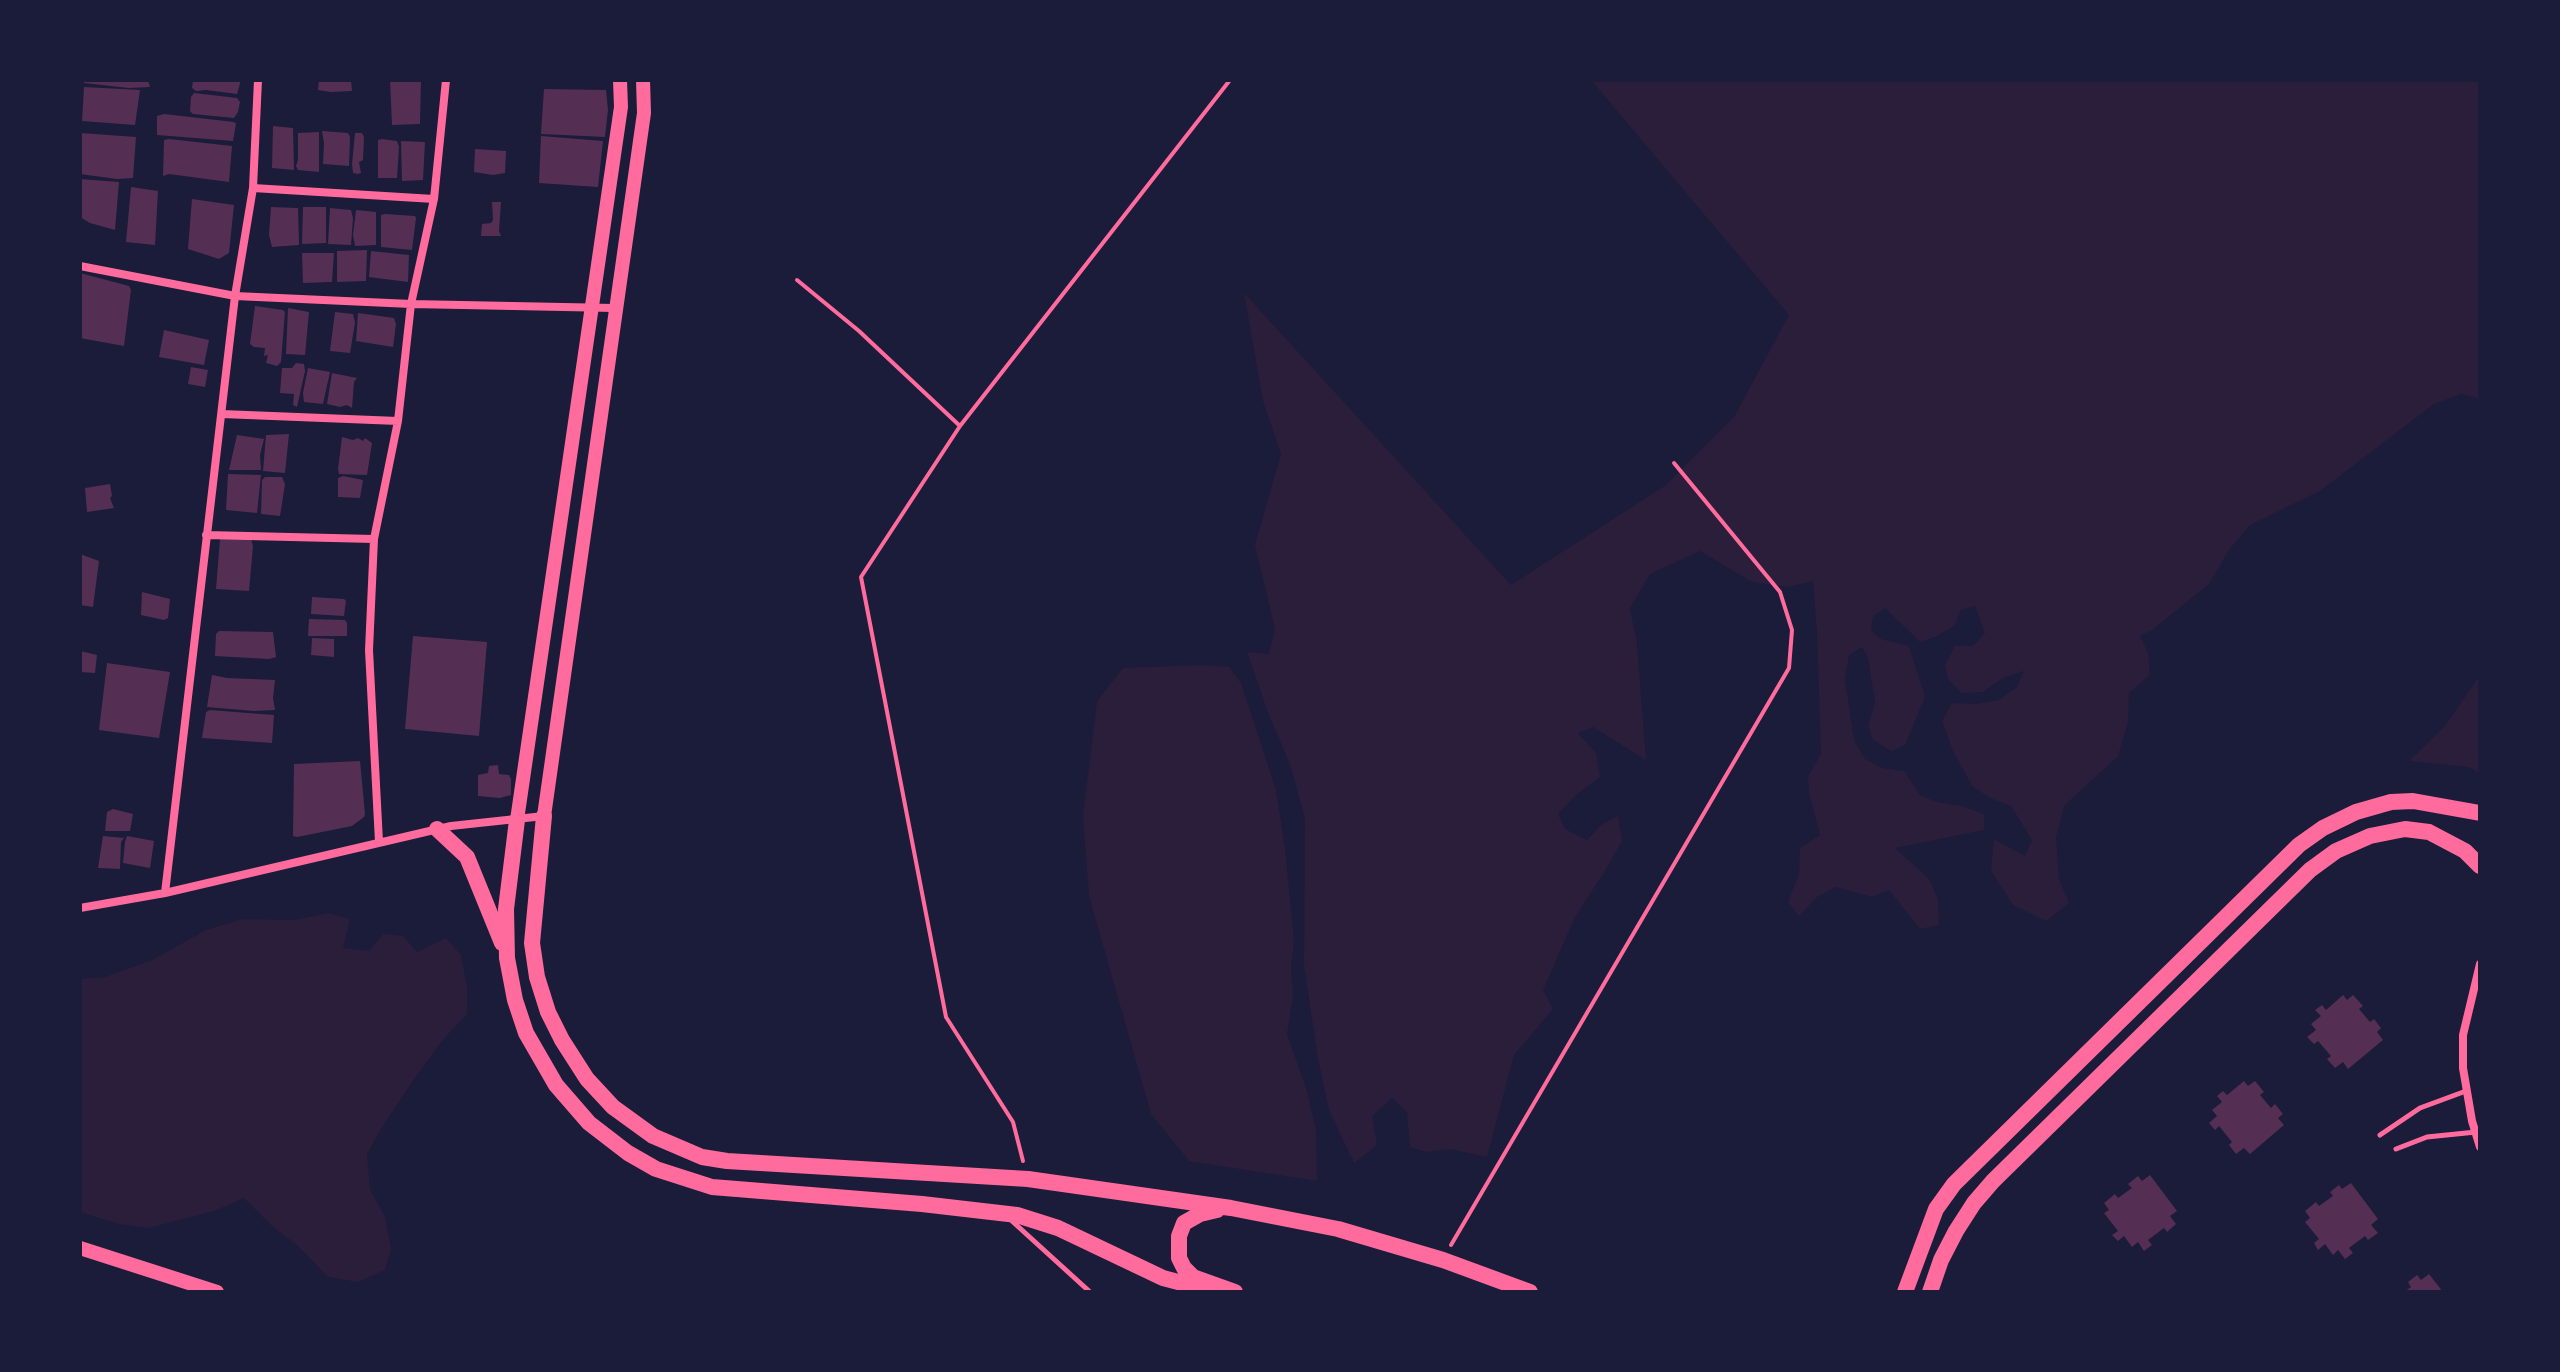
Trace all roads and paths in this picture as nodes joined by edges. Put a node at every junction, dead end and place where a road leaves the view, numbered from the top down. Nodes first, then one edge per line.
1 (258, 80) edge
2 (446, 80) edge
3 (620, 80) edge
4 (643, 80) edge
5 (1230, 80) edge
6 (253, 188) junction
7 (434, 199) junction
8 (80, 266) edge
9 (797, 280) dead end
10 (235, 296) junction
11 (411, 304) junction
12 (590, 308) junction
13 (614, 308) junction
14 (222, 414) junction
15 (398, 421) junction
16 (960, 426) junction
17 (1674, 463) dead end
18 (206, 535) junction
19 (374, 539) junction
20 (2480, 813) edge
21 (544, 816) junction
22 (517, 820) junction
23 (437, 829) junction
24 (379, 842) junction
25 (2480, 849) edge
26 (2480, 864) edge
27 (165, 893) junction
28 (80, 908) edge
29 (507, 958) junction
30 (2480, 964) edge
31 (2466, 1091) junction
32 (2476, 1132) junction
33 (2380, 1135) dead end
34 (2480, 1147) edge
35 (2396, 1149) dead end
36 (1028, 1179) junction
37 (877, 1201) junction
38 (1231, 1208) junction
39 (80, 1248) edge
40 (1443, 1260) junction
41 (217, 1292) edge
42 (1090, 1292) edge
43 (1216, 1292) edge
44 (1235, 1292) edge
45 (1530, 1292) edge
46 (1905, 1292) edge
47 (1930, 1292) edge

1 - 6 street
2 - 7 street
3 - 12 main road
4 - 13 main road
5 - 16 path
6 - 7 street
6 - 10 street
7 - 11 street
8 - 10 street
9 - 16 path
10 - 11 street
10 - 14 street
11 - 12 street
11 - 15 street
12 - 13 street
12 - 22 main road
13 - 21 main road
14 - 15 street
14 - 18 street
15 - 19 street
16 - 36 path
17 - 40 path
18 - 19 street
18 - 27 street
19 - 24 street
20 - 46 main road
21 - 22 street
21 - 36 main road
22 - 23 street
22 - 29 main road
23 - 24 street
23 - 29 main road
24 - 27 street
25 - 26 main road
26 - 47 main road
27 - 28 street
29 - 37 main road
30 - 31 street
31 - 32 street
31 - 33 lane
32 - 34 street
32 - 35 lane
36 - 38 main road
37 - 42 lane
37 - 43 main road
38 - 40 main road
38 - 44 main road
39 - 41 main road
40 - 45 main road

